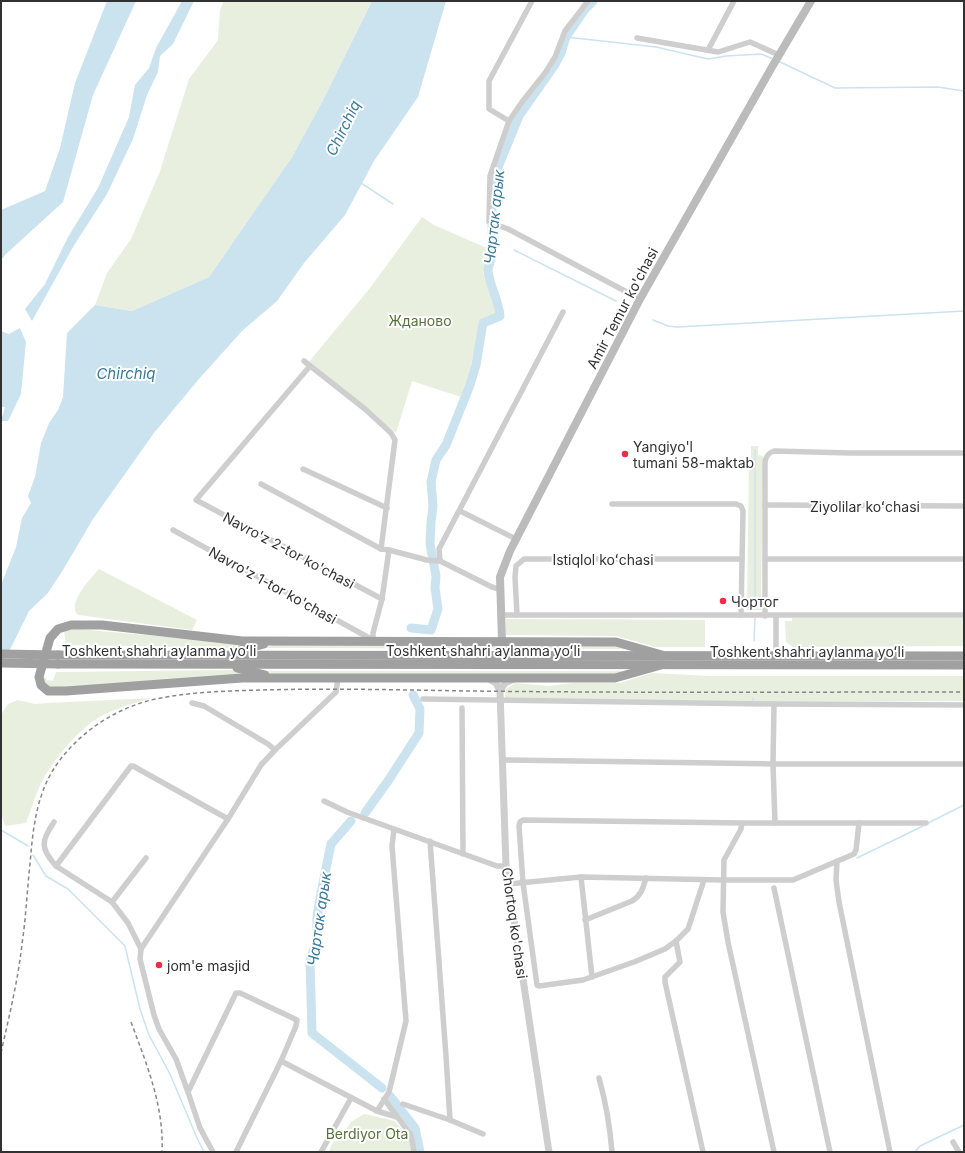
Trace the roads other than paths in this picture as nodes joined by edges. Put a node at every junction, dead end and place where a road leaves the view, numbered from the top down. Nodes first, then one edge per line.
1 (532, 1) edge
2 (588, 1) edge
3 (734, 1) edge
4 (811, 1) edge
5 (637, 38) dead end
6 (708, 50) junction
7 (777, 58) junction
8 (510, 121) junction
9 (640, 299) junction
10 (563, 312) dead end
11 (304, 361) dead end
12 (310, 366) junction
13 (964, 453) edge
14 (304, 469) dead end
15 (261, 484) dead end
16 (612, 504) dead end
17 (765, 506) junction
18 (964, 506) edge
19 (387, 508) junction
20 (460, 510) junction
21 (173, 530) dead end
22 (516, 539) junction
23 (381, 549) junction
24 (389, 550) junction
25 (742, 559) junction
26 (765, 559) junction
27 (964, 559) edge
28 (438, 561) junction
29 (499, 589) junction
30 (382, 599) junction
31 (500, 615) junction
32 (517, 615) junction
33 (742, 615) junction
34 (964, 615) edge
35 (765, 616) junction
36 (776, 616) junction
37 (279, 640) junction
38 (373, 640) junction
39 (502, 641) junction
40 (1, 654) edge
41 (776, 656) junction
42 (964, 656) edge
43 (58, 659) junction
44 (222, 659) junction
45 (662, 660) junction
46 (1, 664) edge
47 (964, 665) edge
48 (777, 666) junction
49 (278, 678) junction
50 (338, 678) junction
51 (485, 678) junction
52 (517, 678) junction
53 (500, 692) junction
54 (423, 699) dead end
55 (501, 700) junction
56 (192, 703) dead end
57 (774, 704) junction
58 (964, 705) edge
59 (462, 708) dead end
60 (275, 750) junction
61 (502, 760) junction
62 (773, 764) junction
63 (964, 764) edge
64 (324, 801) dead end
65 (228, 819) junction
66 (54, 822) dead end
67 (926, 822) dead end
68 (742, 823) junction
69 (775, 823) junction
70 (859, 823) junction
71 (394, 829) junction
72 (430, 841) junction
73 (464, 854) junction
74 (146, 858) dead end
75 (837, 861) junction
76 (56, 866) junction
77 (506, 866) junction
78 (580, 877) junction
79 (646, 878) junction
80 (704, 880) junction
81 (723, 880) junction
82 (523, 883) junction
83 (509, 884) junction
84 (774, 888) dead end
85 (112, 902) junction
86 (585, 920) junction
87 (676, 941) junction
88 (141, 949) junction
89 (592, 977) junction
90 (281, 1061) junction
91 (599, 1078) dead end
92 (188, 1092) junction
93 (352, 1098) junction
94 (384, 1099) junction
95 (403, 1104) dead end
96 (377, 1111) junction
97 (397, 1117) junction
98 (450, 1120) junction
99 (484, 1134) dead end
100 (953, 1142) dead end
101 (213, 1152) edge
102 (236, 1152) edge
103 (321, 1152) edge
104 (414, 1152) edge
105 (549, 1152) edge
106 (612, 1152) edge
107 (703, 1152) edge
108 (774, 1152) edge
109 (830, 1152) edge
110 (890, 1152) edge
111 (959, 1152) edge

1 - 8 street
2 - 8 street
3 - 6 street
4 - 7 main road, Amir Temur ko'chasi
5 - 6 street
6 - 7 street
7 - 9 main road, Amir Temur ko'chasi
8 - 9 street
9 - 22 main road, Amir Temur ko'chasi
10 - 20 street
11 - 12 street
12 - 19 street
12 - 30 street, Navro'z 2-tor ko'chasi
13 - 17 street
14 - 19 street
15 - 23 street
16 - 25 street
17 - 18 street, Ziyolilar koʻchasi
17 - 26 street
19 - 23 street
20 - 22 street
20 - 28 street
21 - 38 street, Navro'z 1-tor ko'chasi
22 - 29 main road, Amir Temur ko'chasi
23 - 24 street
24 - 28 street
24 - 30 street
25 - 32 street, Istiqlol koʻchasi
25 - 33 street
26 - 27 street
26 - 35 street
28 - 29 street
29 - 31 main road, Amir Temur ko'chasi
30 - 38 street
31 - 32 street
31 - 39 main road, Amir Temur ko'chasi
32 - 33 street
33 - 35 street
34 - 36 street
35 - 36 street
36 - 41 street
37 - 38 highway
37 - 44 highway
37 - 49 highway
38 - 39 highway
39 - 45 highway
40 - 43 highway, Toshkent shahri aylanma yoʻli, bridge
41 - 42 highway, Toshkent shahri aylanma yoʻli
41 - 45 highway, Toshkent shahri aylanma yoʻli
41 - 48 highway
43 - 44 highway, Toshkent shahri aylanma yoʻli
43 - 46 highway, Toshkent shahri aylanma yoʻli, bridge
44 - 45 highway, Toshkent shahri aylanma yoʻli
44 - 49 highway
45 - 48 highway, Toshkent shahri aylanma yoʻli
45 - 52 highway
47 - 48 highway, Toshkent shahri aylanma yoʻli
49 - 50 highway
50 - 51 highway
50 - 60 street
51 - 52 highway
51 - 53 street
52 - 53 street
53 - 55 street, Chortoq ko'chasi
54 - 55 street
55 - 57 street
55 - 61 street, Chortoq ko'chasi
56 - 60 street
57 - 58 street
57 - 62 street
59 - 73 street
60 - 65 street
61 - 62 street
61 - 77 street, Chortoq ko'chasi
62 - 63 street
62 - 69 street
64 - 71 street
65 - 76 street
65 - 88 street
66 - 76 street
67 - 70 street
68 - 69 street
68 - 81 street
68 - 82 street
69 - 70 street
70 - 75 street
71 - 72 street
71 - 94 street
72 - 73 street
72 - 98 street
73 - 77 street
74 - 85 street
75 - 81 street
75 - 110 street
76 - 85 street
77 - 83 street, Chortoq ko'chasi
78 - 79 street
78 - 82 street
78 - 86 street
79 - 80 street
79 - 86 street
80 - 81 street
80 - 87 street
81 - 108 street
82 - 83 street
82 - 89 street
83 - 105 street, Chortoq ko'chasi
84 - 109 street
85 - 88 street
86 - 89 street
87 - 89 street
87 - 107 street
88 - 92 street
90 - 92 street
90 - 93 street
90 - 102 street
91 - 106 street
92 - 101 street
93 - 96 street
93 - 103 street
94 - 96 street
94 - 97 street
95 - 98 street
96 - 97 street
97 - 104 street
98 - 99 street
100 - 111 street

